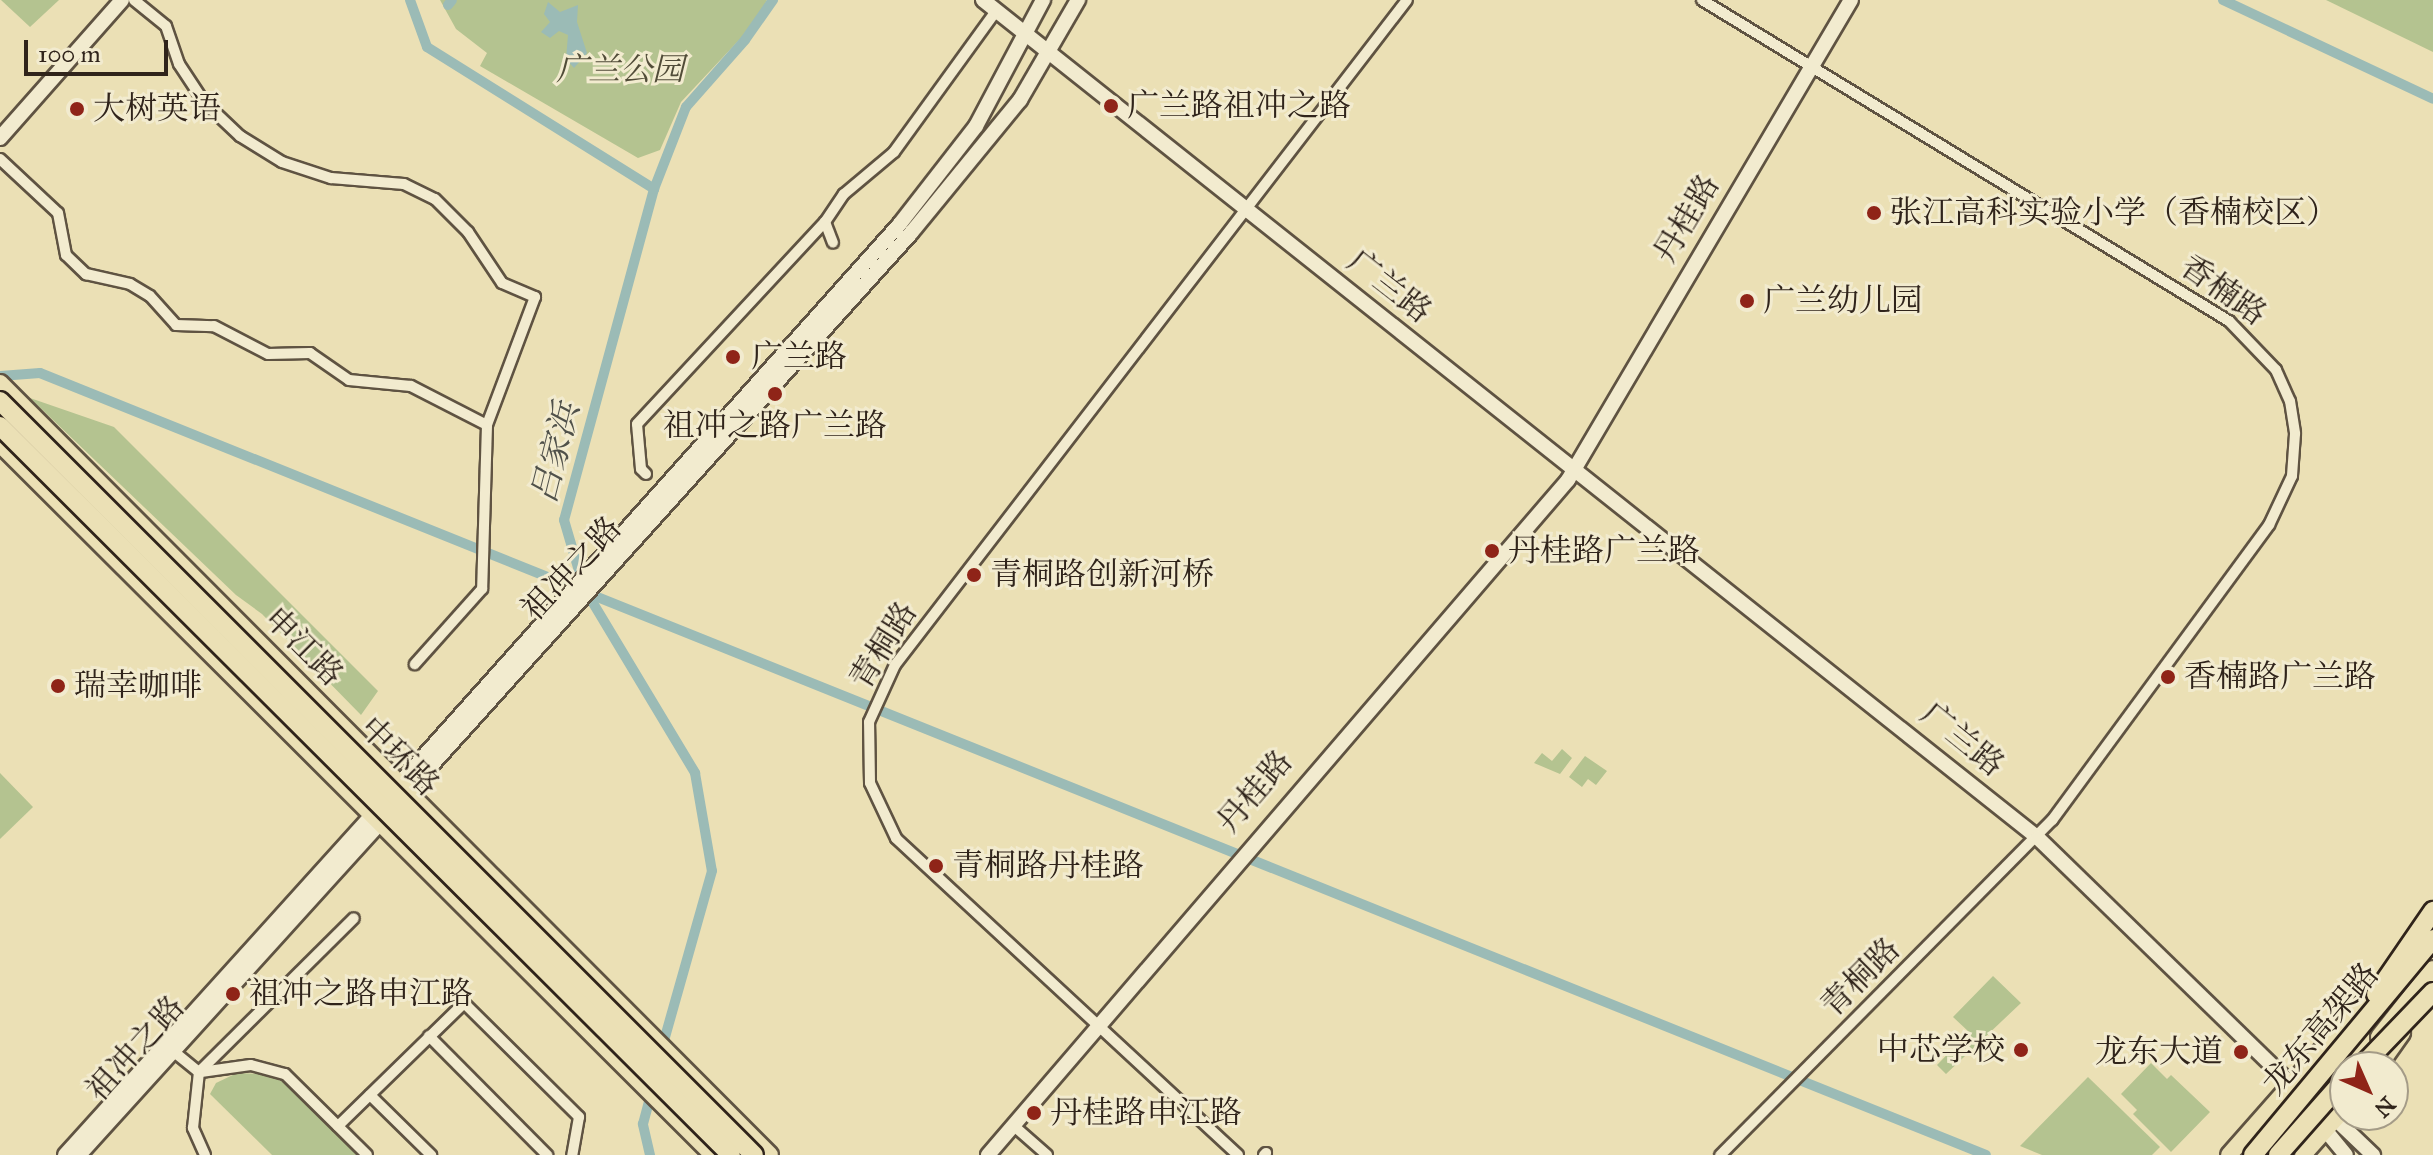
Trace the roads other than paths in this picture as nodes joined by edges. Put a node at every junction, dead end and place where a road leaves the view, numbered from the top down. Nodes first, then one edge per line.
1 (122, 0) edge
2 (134, 0) edge
3 (983, 0) edge
4 (1043, 0) edge
5 (1078, 0) edge
6 (1407, 0) edge
7 (1702, 0) edge
8 (1851, 0) edge
9 (994, 5) edge
10 (1026, 31) junction
11 (1052, 52) junction
12 (1812, 66) junction
13 (0, 138) edge
14 (0, 159) edge
15 (1248, 206) junction
16 (825, 222) junction
17 (833, 243) dead end
18 (0, 383) edge
19 (9, 401) edge
20 (487, 425) junction
21 (0, 426) edge
22 (0, 444) edge
23 (1573, 467) junction
24 (646, 474) dead end
25 (621, 549) junction
26 (415, 664) dead end
27 (404, 788) junction
28 (374, 821) junction
29 (2038, 838) junction
30 (2433, 914) edge
31 (354, 918) dead end
32 (2433, 939) edge
33 (2433, 970) edge
34 (2433, 990) edge
35 (1096, 1025) junction
36 (429, 1036) junction
37 (173, 1051) junction
38 (2370, 1051) edge
39 (2374, 1051) edge
40 (2389, 1051) edge
41 (199, 1072) junction
42 (2320, 1079) junction
43 (2290, 1086) junction
44 (370, 1095) junction
45 (2329, 1098) edge
46 (2329, 1107) edge
47 (338, 1126) junction
48 (1014, 1126) junction
49 (2329, 1126) edge
50 (2355, 1131) edge
51 (2323, 1133) junction
52 (65, 1155) edge
53 (79, 1155) edge
54 (205, 1155) edge
55 (367, 1155) edge
56 (431, 1155) edge
57 (547, 1155) edge
58 (572, 1155) edge
59 (713, 1155) edge
60 (731, 1155) edge
61 (754, 1155) edge
62 (770, 1155) edge
63 (980, 1155) edge
64 (988, 1155) edge
65 (1047, 1155) edge
66 (1238, 1155) edge
67 (1720, 1155) edge
68 (2229, 1155) edge
69 (2253, 1155) edge
70 (2278, 1155) edge
71 (2303, 1155) edge
72 (2346, 1155) edge
73 (2373, 1155) edge

1 - 13 street
2 - 20 street
3 - 9 street, 广兰路
4 - 10 street, 祖冲之路
5 - 11 street, 祖冲之路
6 - 15 street
7 - 12 street, 香楠路
8 - 12 street, 丹桂路
9 - 10 street, 广兰路
9 - 16 street
10 - 11 street, 广兰路
10 - 25 street, 祖冲之路
11 - 15 street, 广兰路
11 - 25 street, 祖冲之路
12 - 23 street, 丹桂路
12 - 29 street, 香楠路
14 - 20 street
15 - 23 street, 广兰路
15 - 35 street, 青桐路
16 - 17 street
16 - 24 street
18 - 19 main road, 申江路
19 - 27 main road, 申江路
19 - 61 highway, 中环路, bridge
20 - 26 street
21 - 60 highway, 中环路, bridge
22 - 28 main road
23 - 29 street, 广兰路
23 - 35 street, 丹桂路
25 - 27 street, 祖冲之路
27 - 28 street, 祖冲之路
27 - 62 main road, 申江路
28 - 37 street, 祖冲之路
28 - 52 street, 祖冲之路
28 - 59 main road
29 - 43 street, 广兰路
29 - 67 street, 青桐路
30 - 42 highway, bridge
30 - 43 main road
31 - 41 street
32 - 42 highway, 龙东高架路, bridge
33 - 38 highway, 龙东高架路
34 - 39 highway, bridge
34 - 40 main road
35 - 48 street, 丹桂路
35 - 63 street, 丹桂路
35 - 66 street, 青桐路
36 - 44 street
36 - 57 street
36 - 58 street
37 - 41 street
37 - 53 street, 祖冲之路
41 - 47 street
41 - 54 street
42 - 69 highway, 龙东高架路, bridge
43 - 46 street
43 - 51 street
43 - 68 main road
44 - 47 street
44 - 56 street
45 - 70 highway, 龙东高架路, bridge
47 - 55 street
48 - 64 street, 丹桂路
48 - 65 street
49 - 51 main road
50 - 73 street
51 - 71 main road
51 - 72 street

